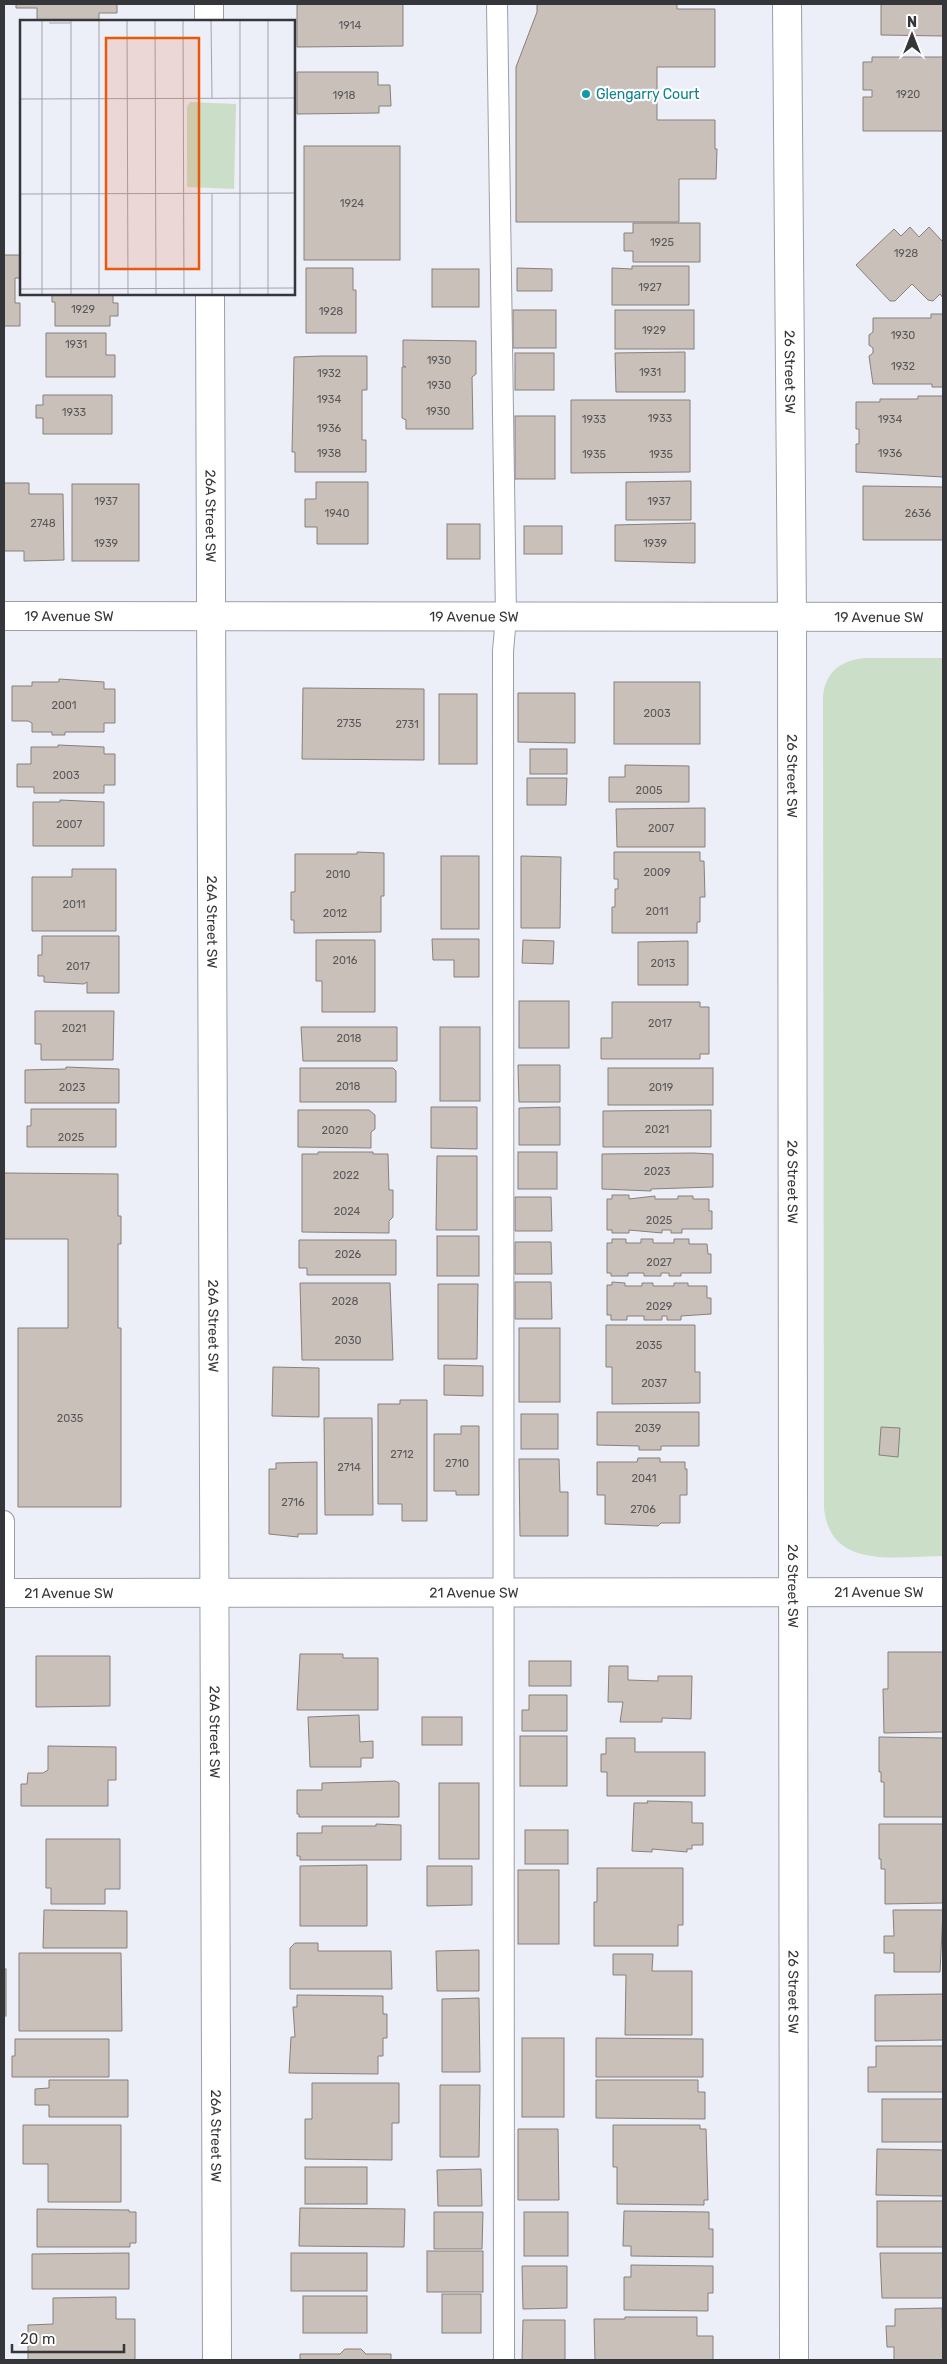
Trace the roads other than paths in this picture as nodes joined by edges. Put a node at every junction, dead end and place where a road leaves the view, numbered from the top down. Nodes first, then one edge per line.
1 (209, 4) edge
2 (497, 4) edge
3 (787, 4) edge
4 (209, 20) edge
5 (210, 295) edge
6 (211, 615) junction
7 (4, 616) edge
8 (792, 616) junction
9 (506, 617) junction
10 (943, 617) edge
11 (4, 1521) edge
12 (794, 1591) junction
13 (943, 1592) edge
14 (4, 1593) edge
15 (214, 1593) junction
16 (504, 1593) junction
17 (217, 2360) edge
18 (504, 2360) edge
19 (794, 2360) edge

1 - 4 street
2 - 9 lane
3 - 8 street, 26 Street SW
5 - 6 street, 26A Street SW
6 - 7 street, 19 Avenue SW
6 - 9 street, 19 Avenue SW
6 - 15 street, 26A Street SW
8 - 9 street, 19 Avenue SW
8 - 10 street, 19 Avenue SW
8 - 12 street, 26 Street SW
9 - 16 lane
11 - 14 lane
12 - 13 street, 21 Avenue SW
12 - 16 street, 21 Avenue SW
12 - 19 street, 26 Street SW
14 - 15 street, 21 Avenue SW
15 - 16 street, 21 Avenue SW
15 - 17 street, 26A Street SW
16 - 18 lane

